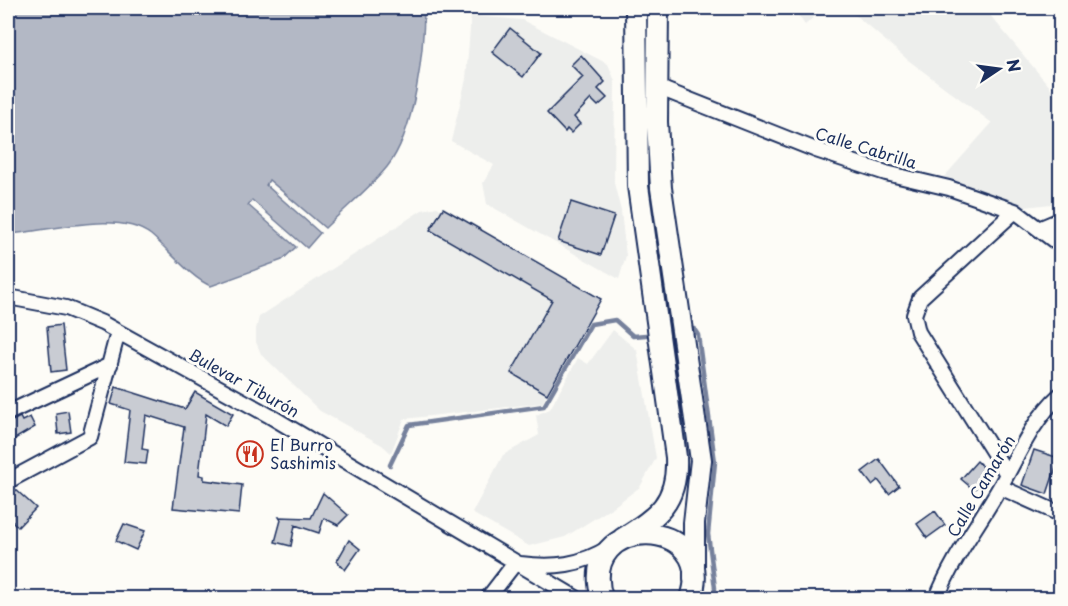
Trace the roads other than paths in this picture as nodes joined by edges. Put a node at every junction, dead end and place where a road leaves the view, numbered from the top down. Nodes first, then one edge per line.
1 (636, 8) edge
2 (658, 8) edge
3 (657, 87) junction
4 (1015, 210) junction
5 (1060, 220) edge
6 (1041, 228) junction
7 (1060, 245) edge
8 (8, 297) edge
9 (118, 332) junction
10 (110, 365) junction
11 (1060, 395) edge
12 (8, 413) edge
13 (1007, 474) junction
14 (8, 481) edge
15 (1000, 488) junction
16 (1060, 514) edge
17 (618, 542) junction
18 (514, 563) junction
19 (693, 589) edge
20 (488, 598) edge
21 (576, 598) edge
22 (602, 598) edge
23 (937, 598) edge

1 - 17 street
2 - 3 street
3 - 4 street, Calle Cabrilla
3 - 19 street
4 - 6 street, Calle Cabrilla
4 - 13 street
5 - 6 street
6 - 7 street, Calle Cabrilla
8 - 9 street, Bulevar Tiburón
9 - 10 street
9 - 18 street, Bulevar Tiburón
10 - 12 street
10 - 14 street
11 - 13 street, Calle Camarón
13 - 15 street, Calle Camarón
15 - 16 street
15 - 23 street, Calle Camarón
17 - 18 street, Bulevar Tiburón
17 - 19 street
17 - 22 street
18 - 20 street
18 - 21 street, Bulevar Tiburón

